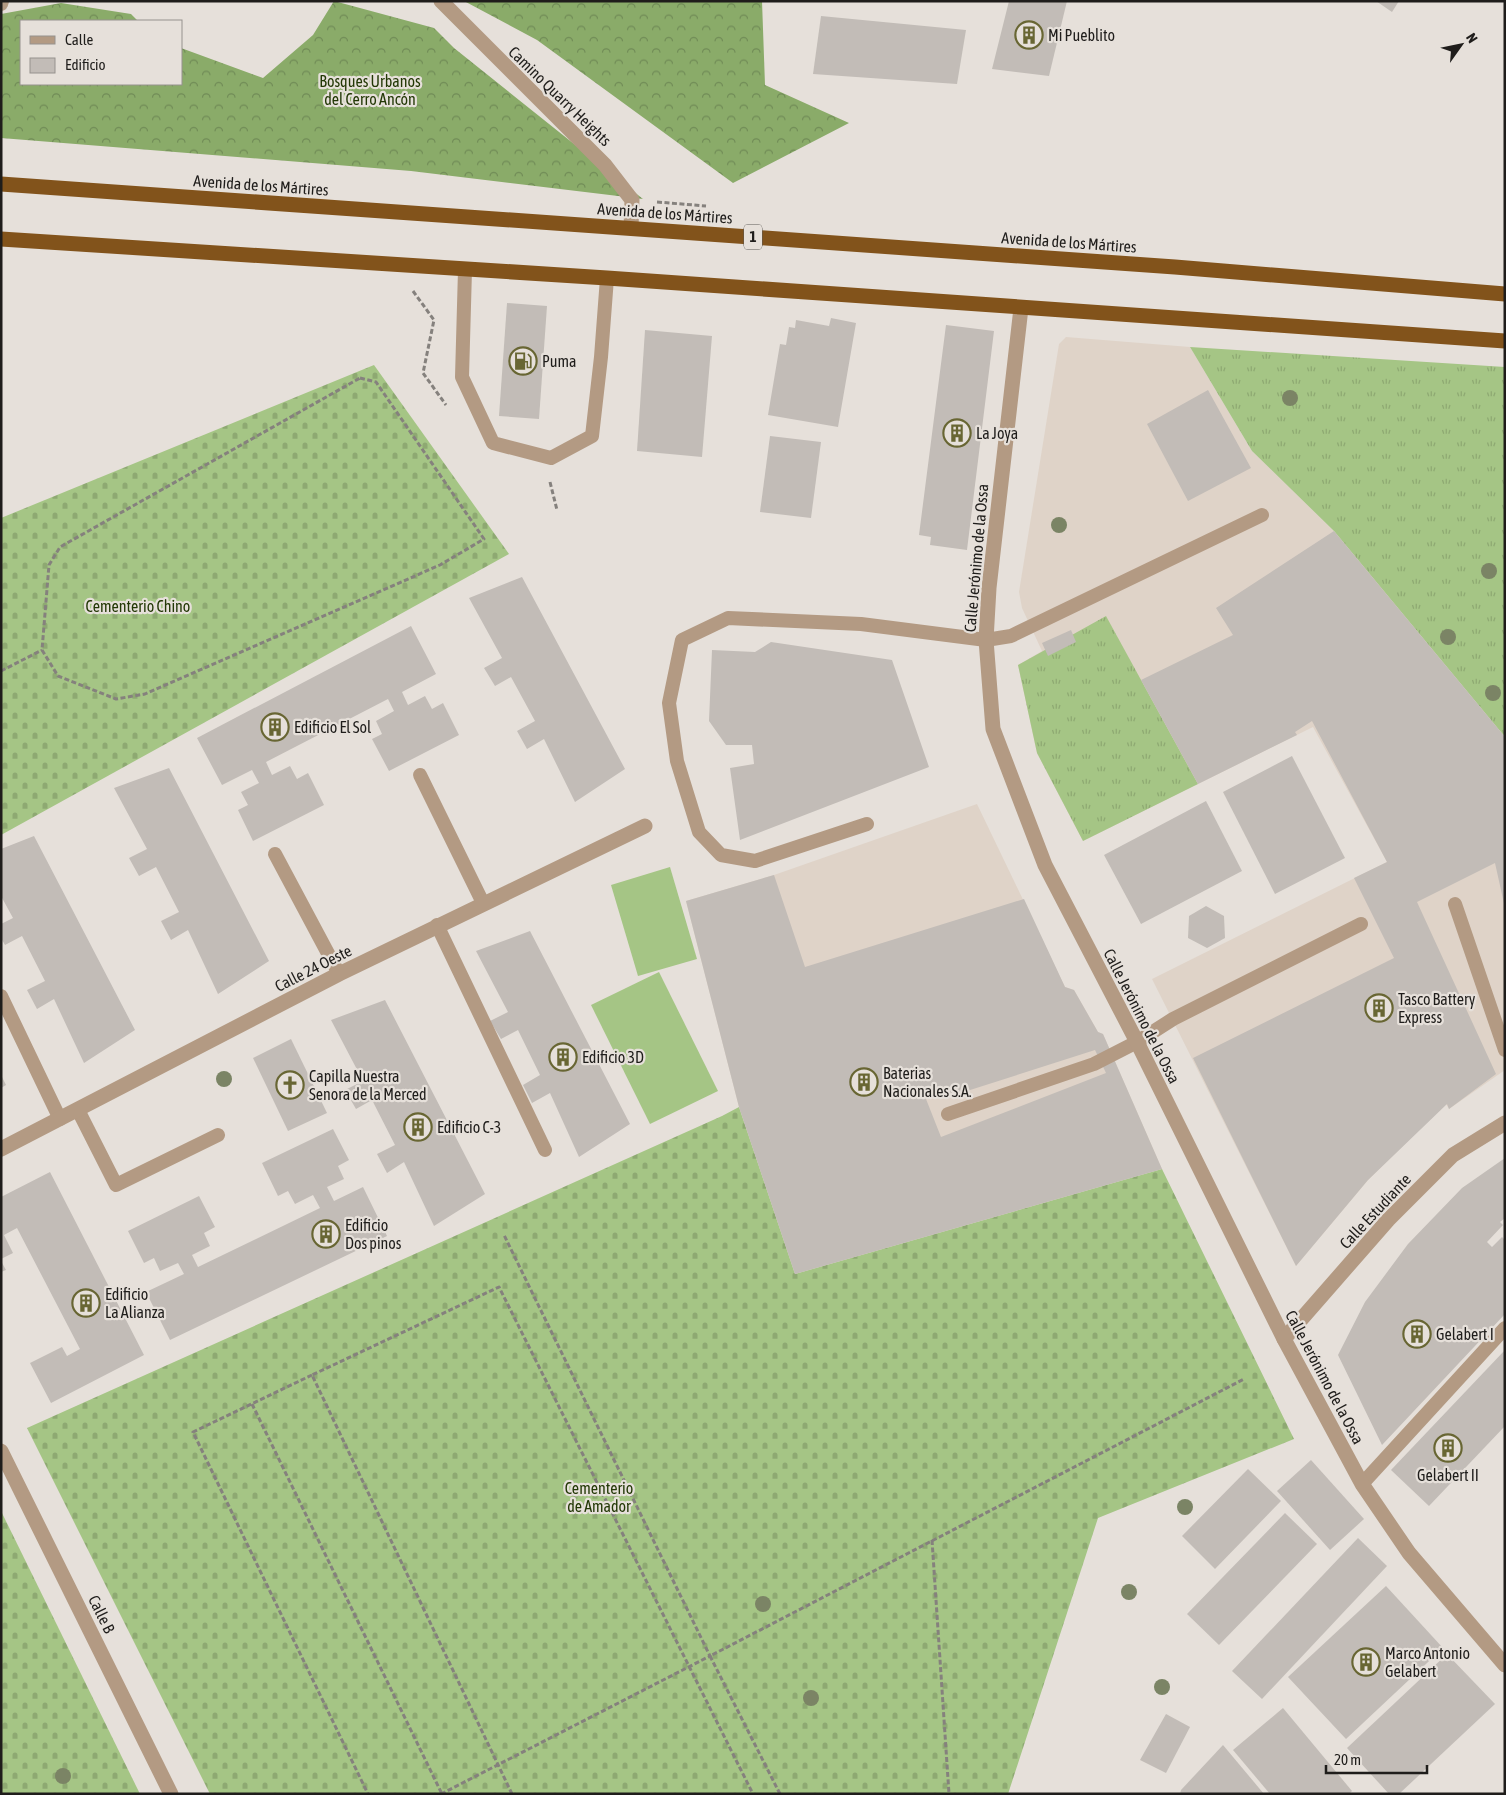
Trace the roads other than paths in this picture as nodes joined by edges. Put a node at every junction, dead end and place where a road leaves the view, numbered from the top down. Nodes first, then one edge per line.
1 (441, 1) edge
2 (1, 184) edge
3 (631, 228) junction
4 (1, 240) edge
5 (465, 270) junction
6 (607, 278) junction
7 (1505, 294) edge
8 (1021, 308) junction
9 (1505, 341) edge
10 (1262, 515) dead end
11 (986, 640) junction
12 (420, 775) dead end
13 (867, 824) dead end
14 (645, 826) dead end
15 (275, 854) dead end
16 (483, 903) junction
17 (1455, 904) dead end
18 (1361, 924) dead end
19 (437, 925) junction
20 (339, 974) junction
21 (1, 996) edge
22 (1137, 1042) junction
23 (1505, 1050) edge
24 (78, 1110) junction
25 (948, 1114) dead end
26 (60, 1119) junction
27 (1505, 1123) edge
28 (218, 1135) dead end
29 (1, 1149) edge
30 (545, 1150) dead end
31 (1505, 1328) edge
32 (1284, 1339) junction
33 (1, 1451) edge
34 (1362, 1484) junction
35 (1505, 1665) edge
36 (171, 1794) edge

1 - 3 street, Camino Quarry Heights
2 - 3 highway, Avenida de los Mártires / 1
3 - 7 highway, Avenida de los Mártires / 1
4 - 5 highway
5 - 6 highway
5 - 6 lane
6 - 8 highway
8 - 9 highway
8 - 11 street, Calle Jerónimo de la Ossa
10 - 11 lane
11 - 13 lane
11 - 22 street, Calle Jerónimo de la Ossa
12 - 16 lane
14 - 16 street, Calle 24 Oeste
15 - 20 lane
16 - 19 street, Calle 24 Oeste
17 - 23 lane
18 - 22 lane
19 - 20 street, Calle 24 Oeste
19 - 30 lane
20 - 24 street, Calle 24 Oeste
21 - 26 lane
22 - 25 lane
22 - 32 street, Calle Jerónimo de la Ossa
24 - 26 street, Calle 24 Oeste
24 - 28 lane
26 - 29 street, Calle 24 Oeste
27 - 32 street, Calle Estudiante
31 - 34 lane
32 - 34 street, Calle Jerónimo de la Ossa
33 - 36 street, Calle B
34 - 35 street, Calle Jerónimo de la Ossa

